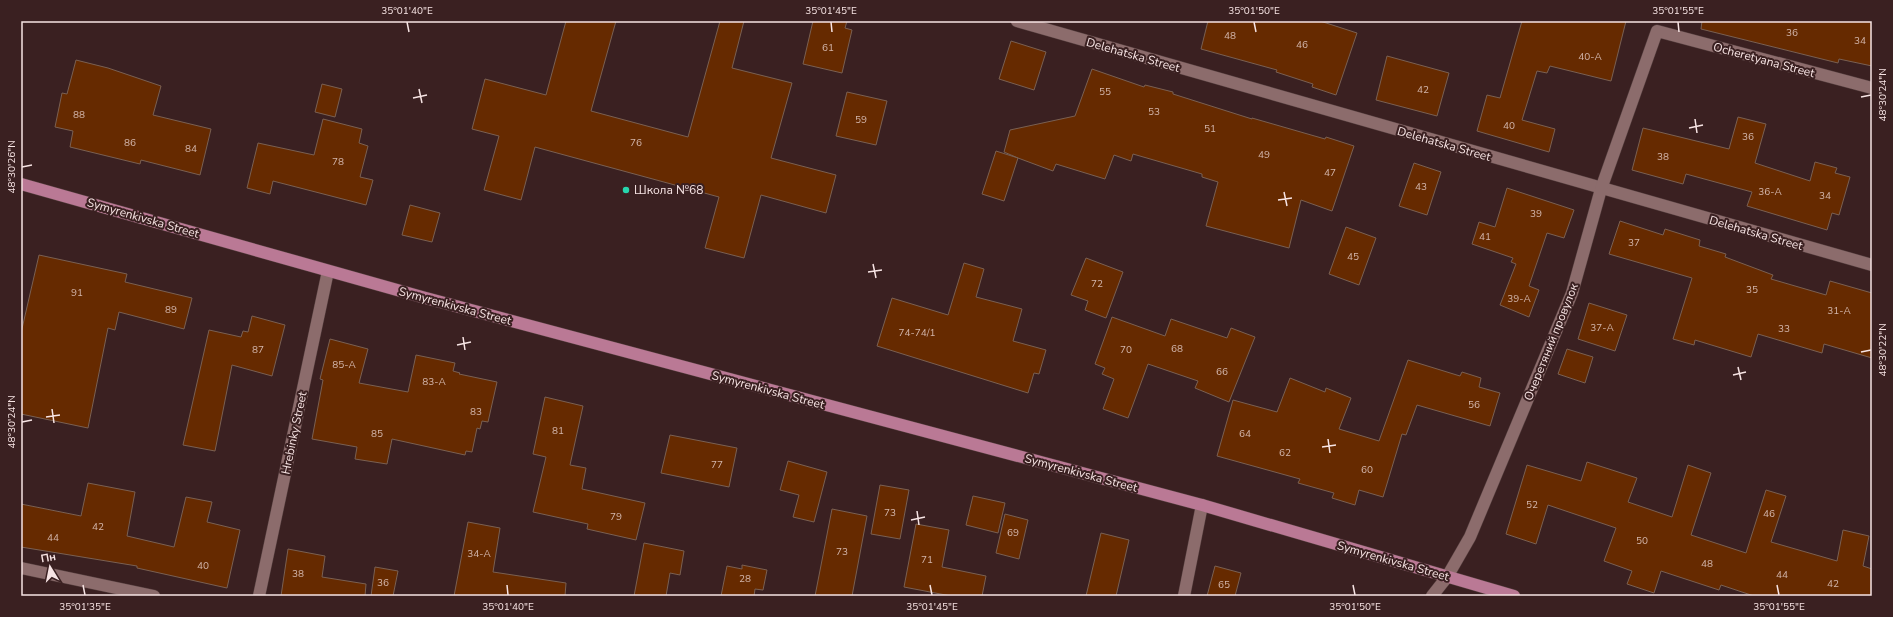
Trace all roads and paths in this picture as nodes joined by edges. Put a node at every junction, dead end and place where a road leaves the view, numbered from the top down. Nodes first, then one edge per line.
1 (1017, 21) edge
2 (1656, 31) joint
3 (1872, 88) edge
4 (21, 184) edge
5 (1601, 189) junction
6 (1872, 265) edge
7 (328, 270) junction
8 (1202, 505) junction
9 (21, 568) edge
10 (1447, 577) junction
11 (154, 596) edge
12 (259, 596) edge
13 (1184, 596) edge
14 (1432, 596) edge
15 (1514, 596) edge

1 - 5 street, Delehatska Street
2 - 3 street, Ocheretyana Street
2 - 5 street, Очеретяний провулок
4 - 7 main road, Symyrenkivska Street
5 - 6 street, Delehatska Street
5 - 10 street, Очеретяний провулок
7 - 8 main road, Symyrenkivska Street
7 - 12 street, Hrebinky Street
8 - 10 main road, Symyrenkivska Street
8 - 13 street
9 - 11 street
10 - 14 street, Очеретяний провулок
10 - 15 main road, Symyrenkivska Street

